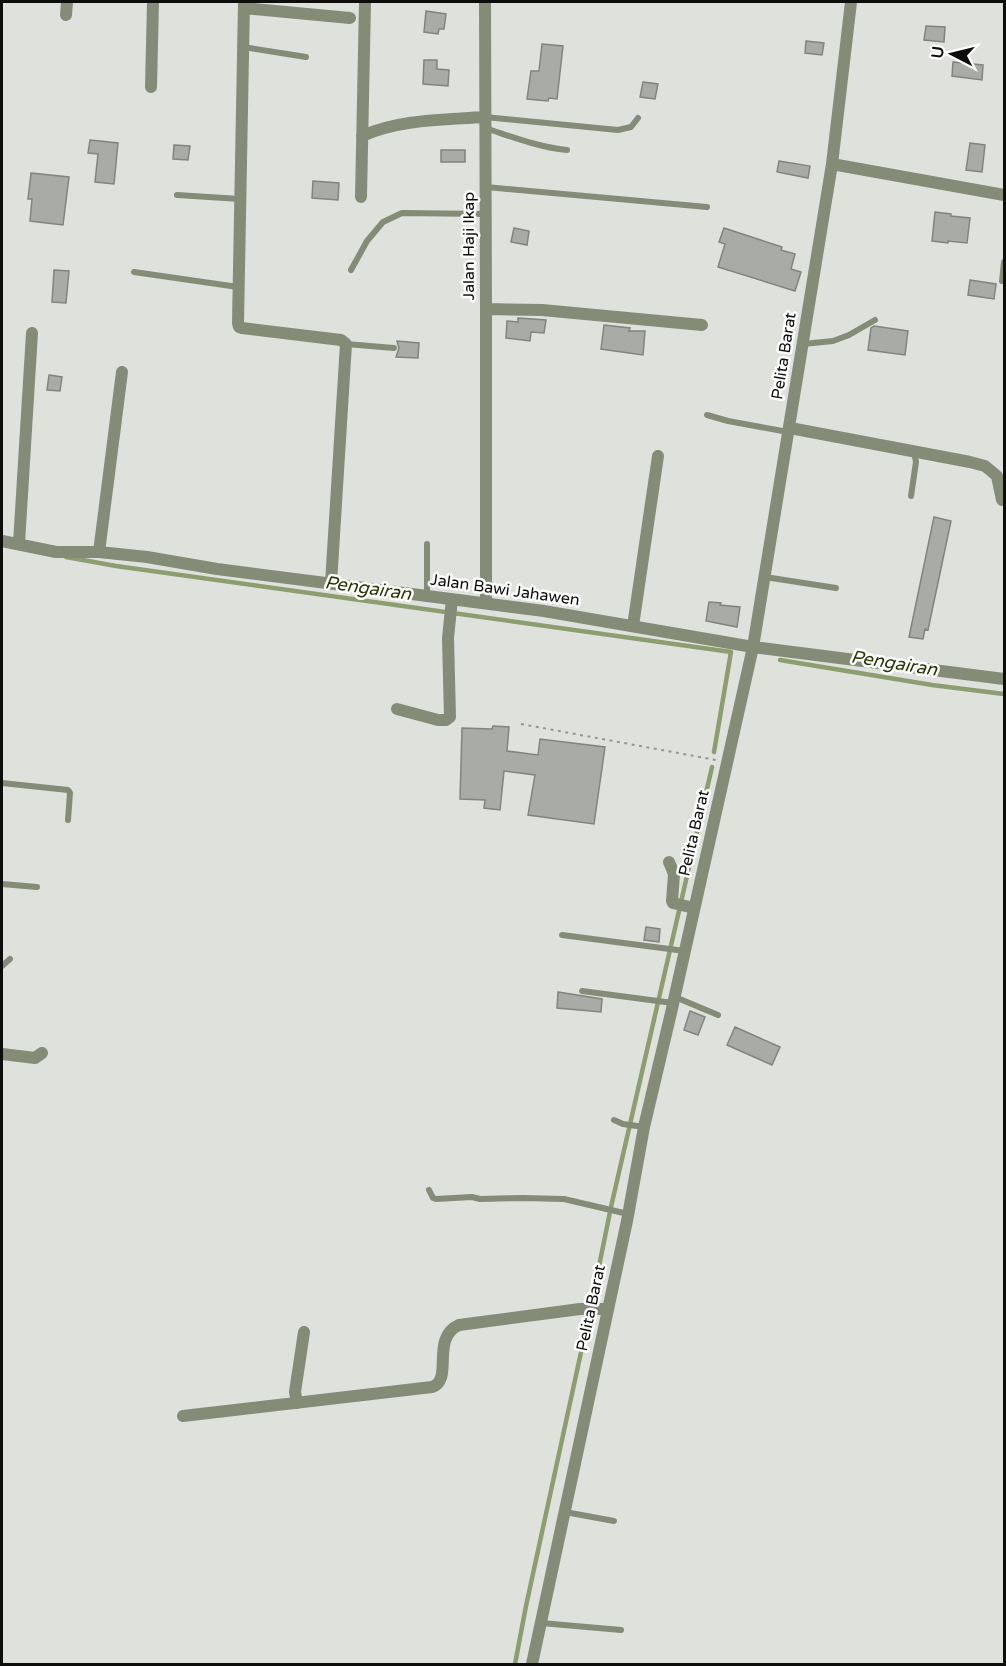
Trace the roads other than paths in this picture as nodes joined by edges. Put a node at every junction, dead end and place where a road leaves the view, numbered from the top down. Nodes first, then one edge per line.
1 (67, 2) edge
2 (153, 2) edge
3 (365, 2) edge
4 (485, 2) edge
5 (851, 2) edge
6 (244, 5) edge
7 (66, 15) dead end
8 (350, 18) dead end
9 (243, 47) junction
10 (306, 57) dead end
11 (151, 87) dead end
12 (638, 118) dead end
13 (484, 122) junction
14 (362, 136) junction
15 (567, 150) dead end
16 (832, 164) junction
17 (486, 187) junction
18 (177, 195) dead end
19 (1005, 195) edge
20 (361, 197) dead end
21 (240, 199) junction
22 (707, 207) dead end
23 (486, 214) junction
24 (1005, 262) edge
25 (351, 270) dead end
26 (134, 272) dead end
27 (1002, 281) dead end
28 (238, 287) junction
29 (486, 309) junction
30 (875, 320) dead end
31 (702, 325) dead end
32 (32, 333) dead end
33 (346, 344) junction
34 (803, 344) junction
35 (394, 348) dead end
36 (122, 372) dead end
37 (707, 415) dead end
38 (789, 430) junction
39 (914, 451) junction
40 (658, 456) dead end
41 (911, 496) dead end
42 (1002, 500) dead end
43 (2, 541) edge
44 (19, 543) junction
45 (427, 544) dead end
46 (99, 552) junction
47 (765, 577) junction
48 (331, 584) junction
49 (836, 588) dead end
50 (427, 596) junction
51 (452, 599) junction
52 (486, 603) junction
53 (633, 626) junction
54 (753, 647) junction
55 (1005, 680) edge
56 (397, 709) dead end
57 (2, 783) edge
58 (68, 820) dead end
59 (669, 862) dead end
60 (2, 884) edge
61 (37, 888) dead end
62 (694, 908) junction
63 (562, 935) dead end
64 (685, 951) junction
65 (10, 959) dead end
66 (2, 966) edge
67 (582, 991) dead end
68 (674, 1000) junction
69 (718, 1015) dead end
70 (42, 1053) dead end
71 (2, 1054) edge
72 (614, 1120) dead end
73 (644, 1127) junction
74 (429, 1190) dead end
75 (628, 1214) junction
76 (608, 1309) junction
77 (304, 1332) dead end
78 (297, 1403) junction
79 (183, 1416) dead end
80 (565, 1512) junction
81 (614, 1521) dead end
82 (541, 1623) junction
83 (621, 1630) dead end
84 (532, 1665) edge

1 - 7 street
2 - 11 street
3 - 14 street
4 - 13 street, Jalan Haji Ikap
5 - 16 street, Pelita Barat
6 - 8 street
6 - 9 street
9 - 10 lane
9 - 21 street
12 - 13 lane
13 - 14 street
13 - 15 lane
13 - 17 street, Jalan Haji Ikap
14 - 20 street
16 - 19 street
16 - 34 street, Pelita Barat
17 - 22 lane
17 - 23 street, Jalan Haji Ikap
18 - 21 lane
21 - 28 street
23 - 25 lane
23 - 29 street, Jalan Haji Ikap
24 - 27 lane
26 - 28 lane
28 - 33 street
29 - 31 street, Jalan Haji Ikap
29 - 52 street
30 - 34 lane
32 - 44 street
33 - 35 lane
33 - 48 street
34 - 38 street, Pelita Barat
36 - 46 street
37 - 38 lane
38 - 39 street
38 - 47 street, Pelita Barat
39 - 41 lane
39 - 42 street
40 - 53 street
43 - 44 street, Jalan Bawi Jahawen
44 - 46 street, Jalan Bawi Jahawen
45 - 50 lane
46 - 48 street, Jalan Bawi Jahawen
47 - 49 lane
47 - 54 street, Pelita Barat
48 - 50 street, Jalan Bawi Jahawen
50 - 51 street, Jalan Bawi Jahawen
51 - 52 street, Jalan Bawi Jahawen
51 - 56 street
52 - 53 street, Jalan Bawi Jahawen
53 - 54 street, Jalan Bawi Jahawen
54 - 55 street, Jalan Bawi Jahawen
54 - 62 street, Pelita Barat
57 - 58 lane
59 - 62 street
60 - 61 lane
62 - 64 street, Pelita Barat
63 - 64 lane
64 - 68 street, Pelita Barat
65 - 66 lane
67 - 68 lane
68 - 69 lane
68 - 73 street, Pelita Barat
70 - 71 street
72 - 73 lane
73 - 75 street, Pelita Barat
74 - 75 lane
75 - 76 street, Pelita Barat
76 - 78 street
76 - 80 street, Pelita Barat
77 - 78 street
78 - 79 street
80 - 81 lane
80 - 82 street, Pelita Barat
82 - 83 lane
82 - 84 street, Pelita Barat

